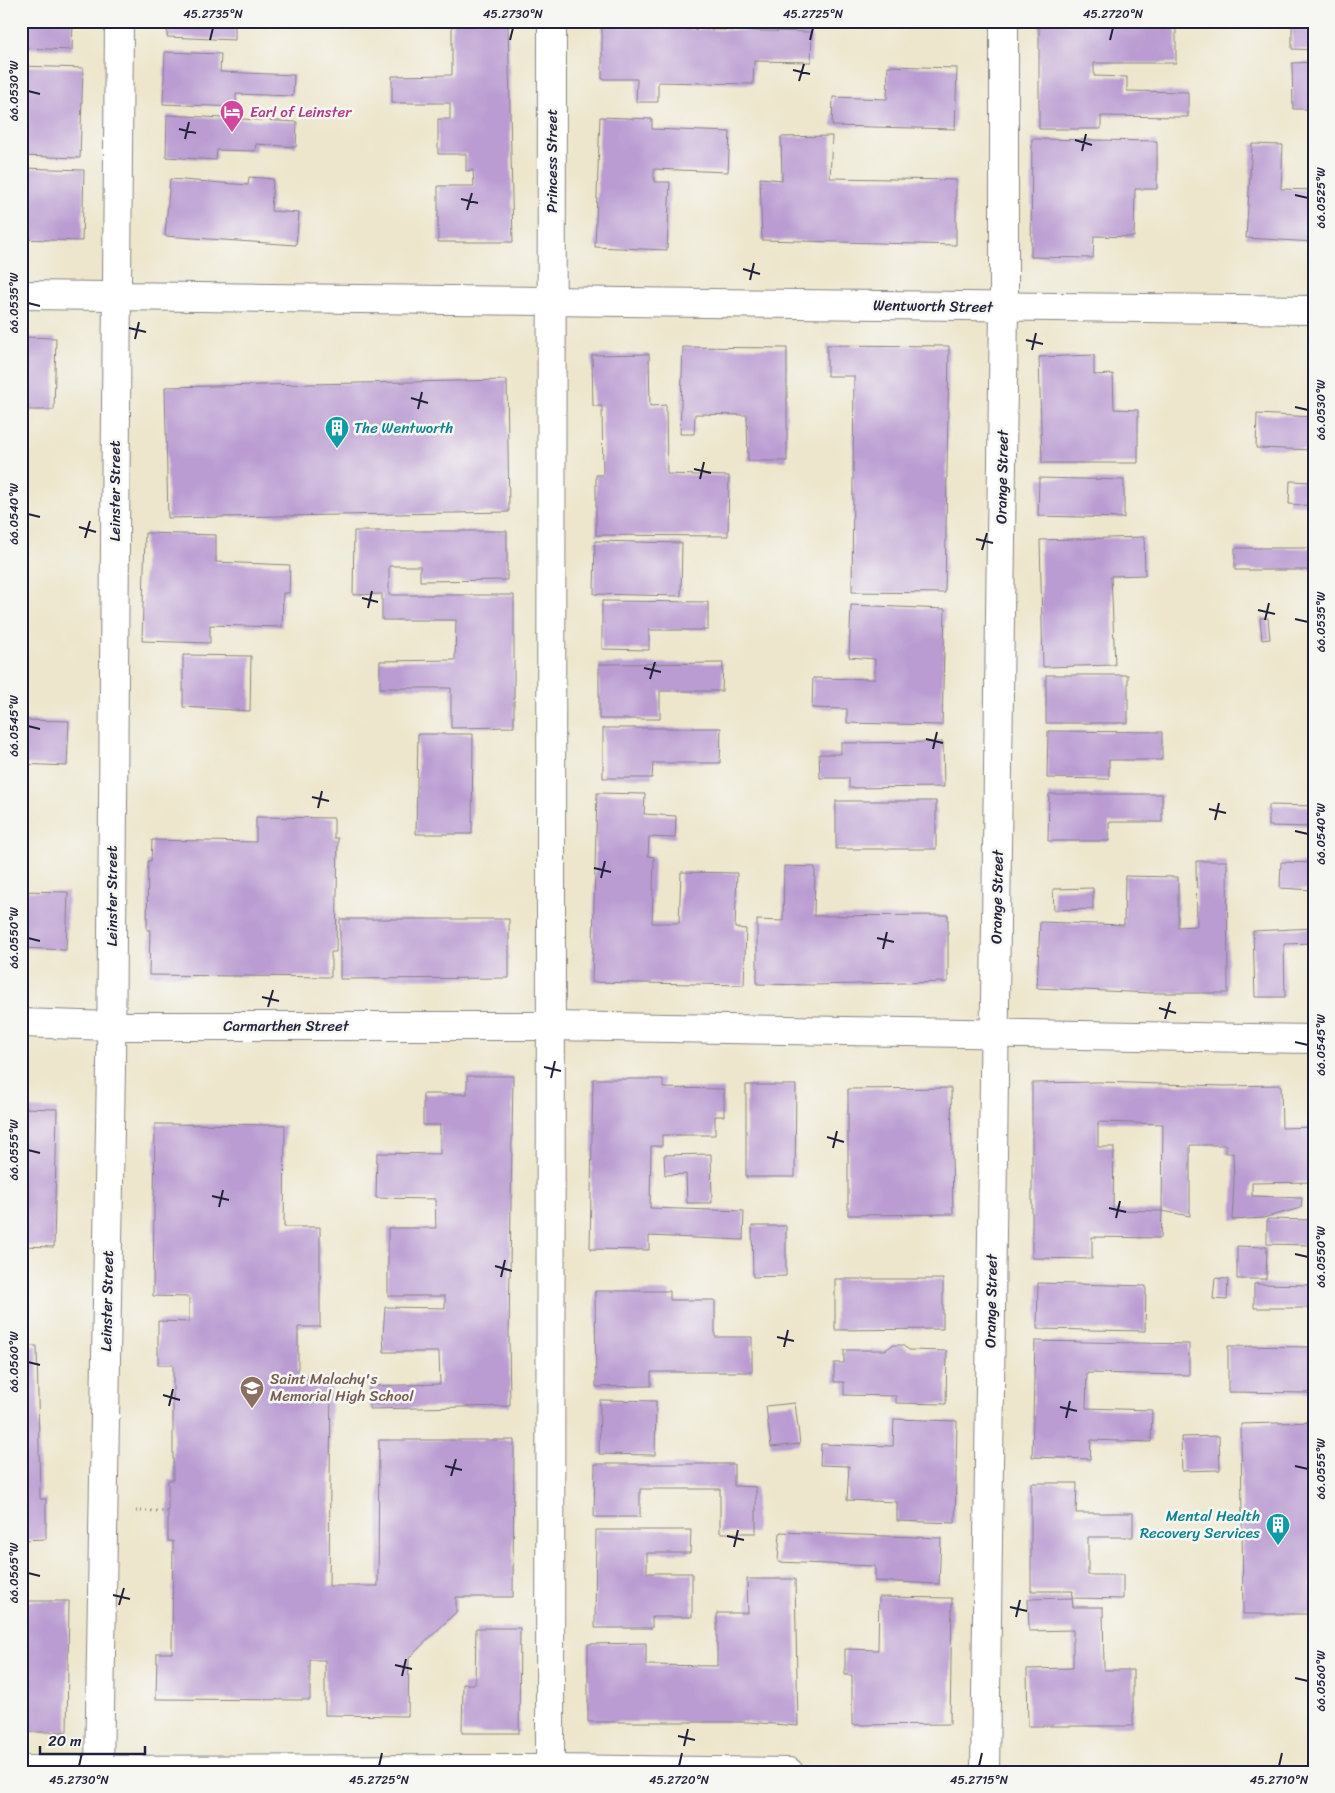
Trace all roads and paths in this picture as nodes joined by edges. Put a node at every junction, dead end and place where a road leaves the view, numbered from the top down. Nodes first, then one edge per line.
1 (118, 21) edge
2 (552, 21) edge
3 (1004, 21) edge
4 (21, 296) edge
5 (117, 297) junction
6 (552, 302) junction
7 (1004, 307) junction
8 (1314, 310) edge
9 (21, 1023) edge
10 (111, 1026) junction
11 (551, 1026) junction
12 (995, 1034) junction
13 (1314, 1039) edge
14 (142, 1511) dead end
15 (168, 1511) dead end
16 (21, 1770) edge
17 (99, 1770) junction
18 (550, 1770) edge
19 (789, 1772) edge
20 (985, 1772) edge

1 - 5 street, Leinster Street
2 - 6 street, Princess Street
3 - 7 street, Orange Street
4 - 5 street, Wentworth Street
5 - 6 street, Wentworth Street
5 - 10 street, Leinster Street
6 - 7 street, Wentworth Street
6 - 11 street, Princess Street
7 - 8 street, Wentworth Street
7 - 12 street, Orange Street
9 - 10 street, Carmarthen Street
10 - 11 street, Carmarthen Street
10 - 17 street, Leinster Street
11 - 12 street, Carmarthen Street
11 - 18 street, Princess Street
12 - 13 street, Carmarthen Street
12 - 20 street, Orange Street
14 - 15 path
16 - 17 street
17 - 18 street
18 - 19 street

